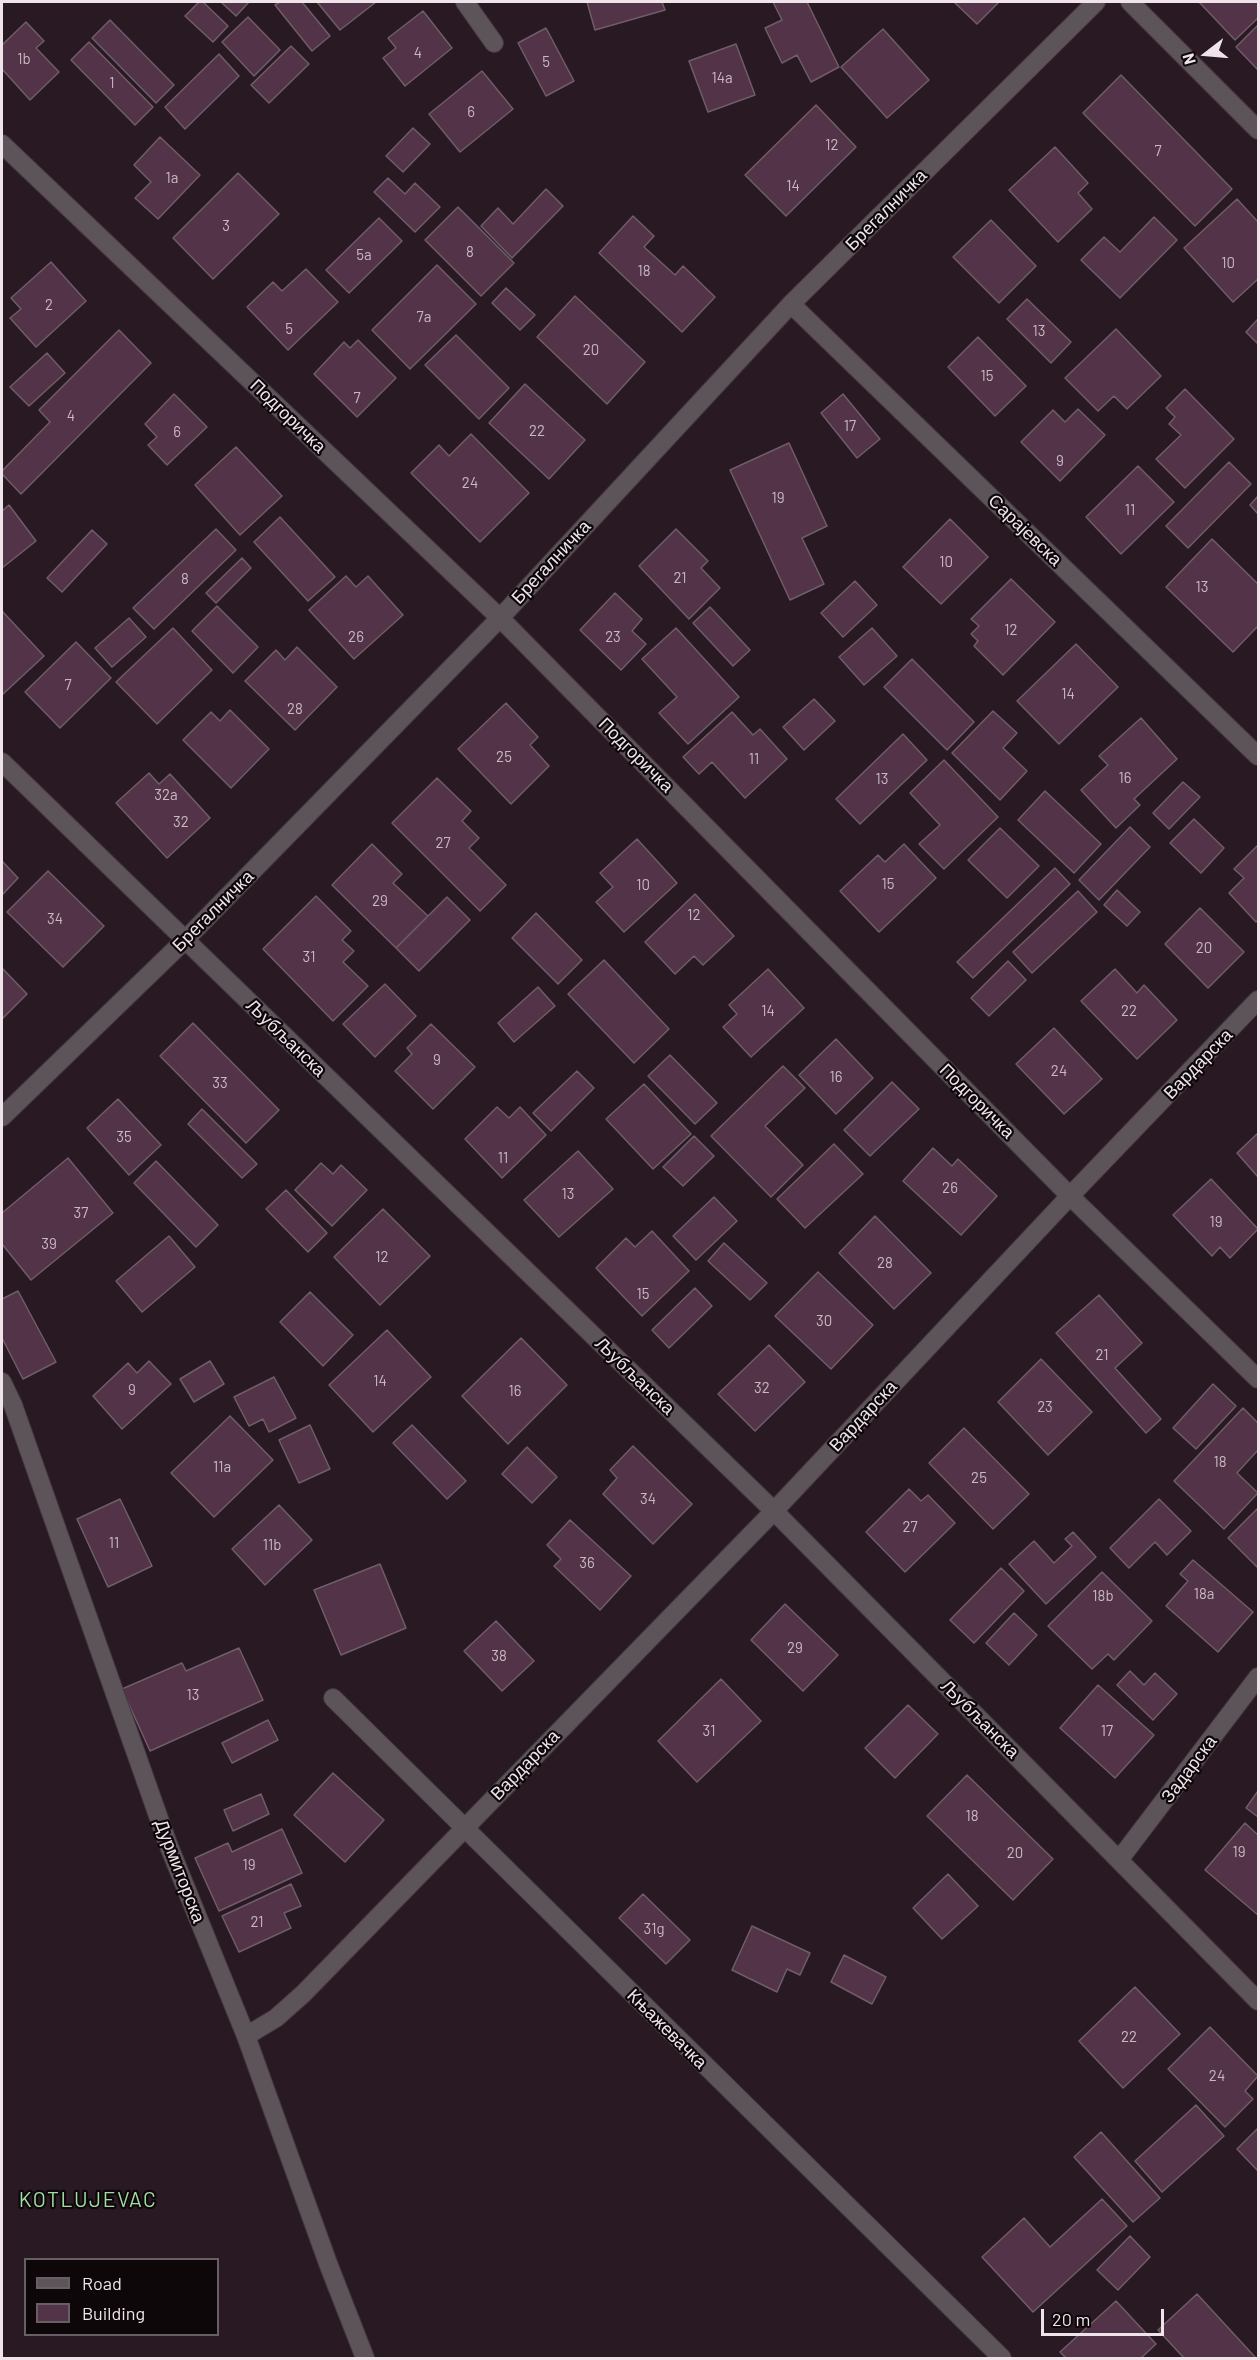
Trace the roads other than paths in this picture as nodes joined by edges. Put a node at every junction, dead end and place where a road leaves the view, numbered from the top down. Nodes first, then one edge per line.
1 (465, 2) edge
2 (1096, 2) edge
3 (1130, 2) edge
4 (494, 43) dead end
5 (1258, 130) edge
6 (2, 144) edge
7 (791, 304) junction
8 (500, 618) junction
9 (1258, 756) edge
10 (2, 762) edge
11 (185, 940) junction
12 (1258, 1000) edge
13 (2, 1117) edge
14 (1070, 1196) junction
15 (1258, 1379) edge
16 (2, 1382) edge
17 (774, 1511) junction
18 (1258, 1677) edge
19 (333, 1698) dead end
20 (464, 1828) junction
21 (1119, 1860) junction
22 (1258, 2001) edge
23 (246, 2036) junction
24 (365, 2358) edge
25 (1002, 2358) edge

1 - 4 street
2 - 7 street, Брегалничка
3 - 5 street
6 - 8 street, Подгоричка
7 - 8 street, Брегалничка
7 - 9 street, Сарајевска
8 - 11 street, Брегалничка
8 - 14 street, Подгоричка
10 - 11 street, Љубљанска
11 - 13 street, Брегалничка
11 - 17 street, Љубљанска
12 - 14 street, Вардарска
14 - 15 street, Подгоричка
14 - 17 street, Вардарска
16 - 23 street, Дурмиторска
17 - 20 street, Вардарска
17 - 21 street, Љубљанска
18 - 21 street, Задарска
19 - 20 street, Књажевачка
20 - 23 street, Вардарска
20 - 25 street, Књажевачка
21 - 22 street, Љубљанска
23 - 24 street, Дурмиторска

